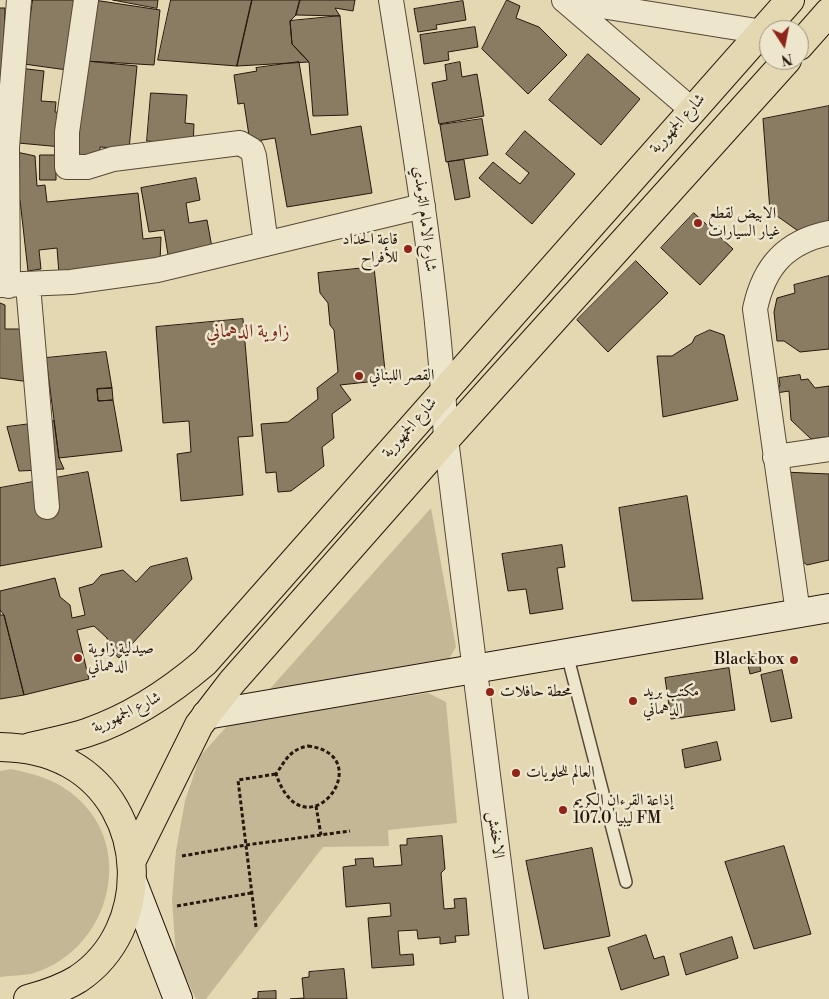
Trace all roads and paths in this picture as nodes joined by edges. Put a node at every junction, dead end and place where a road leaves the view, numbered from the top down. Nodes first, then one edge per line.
1 (19, 0) edge
2 (86, 0) edge
3 (392, 0) edge
4 (564, 0) edge
5 (790, 0) edge
6 (639, 6) edge
7 (829, 12) edge
8 (774, 20) edge
9 (759, 31) edge
10 (759, 38) edge
11 (809, 39) edge
12 (777, 70) edge
13 (691, 109) junction
14 (423, 206) junction
15 (829, 233) edge
16 (266, 244) junction
17 (12, 285) edge
18 (443, 390) junction
19 (446, 439) junction
20 (829, 449) edge
21 (775, 457) junction
22 (47, 507) dead end
23 (829, 608) edge
24 (798, 613) junction
25 (567, 654) junction
26 (474, 670) junction
27 (206, 715) junction
28 (0, 747) edge
29 (27, 748) junction
30 (276, 774) junction
31 (316, 806) junction
32 (350, 831) dead end
33 (321, 834) junction
34 (246, 845) junction
35 (182, 856) dead end
36 (132, 872) junction
37 (626, 882) dead end
38 (251, 893) junction
39 (177, 906) dead end
40 (256, 927) dead end
41 (28, 999) edge
42 (178, 999) edge
43 (516, 999) edge

1 - 17 street
2 - 16 street
3 - 14 street, شارع الامام الترمذي
4 - 6 street
4 - 13 street
5 - 8 main road, شارع الجمهورية
6 - 9 street
7 - 11 main road
10 - 13 main road, شارع الجمهورية
12 - 19 main road, شارع الجمهورية
13 - 18 main road, شارع الجمهورية
14 - 16 street
14 - 18 street, شارع الامام الترمذي
15 - 21 street
16 - 17 street
17 - 22 street
18 - 19 street, شارع الامام الترمذي
18 - 29 main road, شارع الجمهورية
19 - 26 street, الاخفش
19 - 27 main road, شارع الجمهورية
20 - 21 street
21 - 24 street
23 - 24 main road
24 - 25 main road
25 - 26 main road
25 - 37 lane
26 - 27 main road
26 - 43 street, الاخفش
27 - 36 main road, شارع الجمهورية
28 - 29 main road
29 - 36 main road
30 - 31 path
30 - 31 path
30 - 34 path
31 - 33 path
32 - 33 path
33 - 34 path
34 - 35 path
34 - 38 path
36 - 41 main road
36 - 42 main road
38 - 39 path
38 - 40 path

